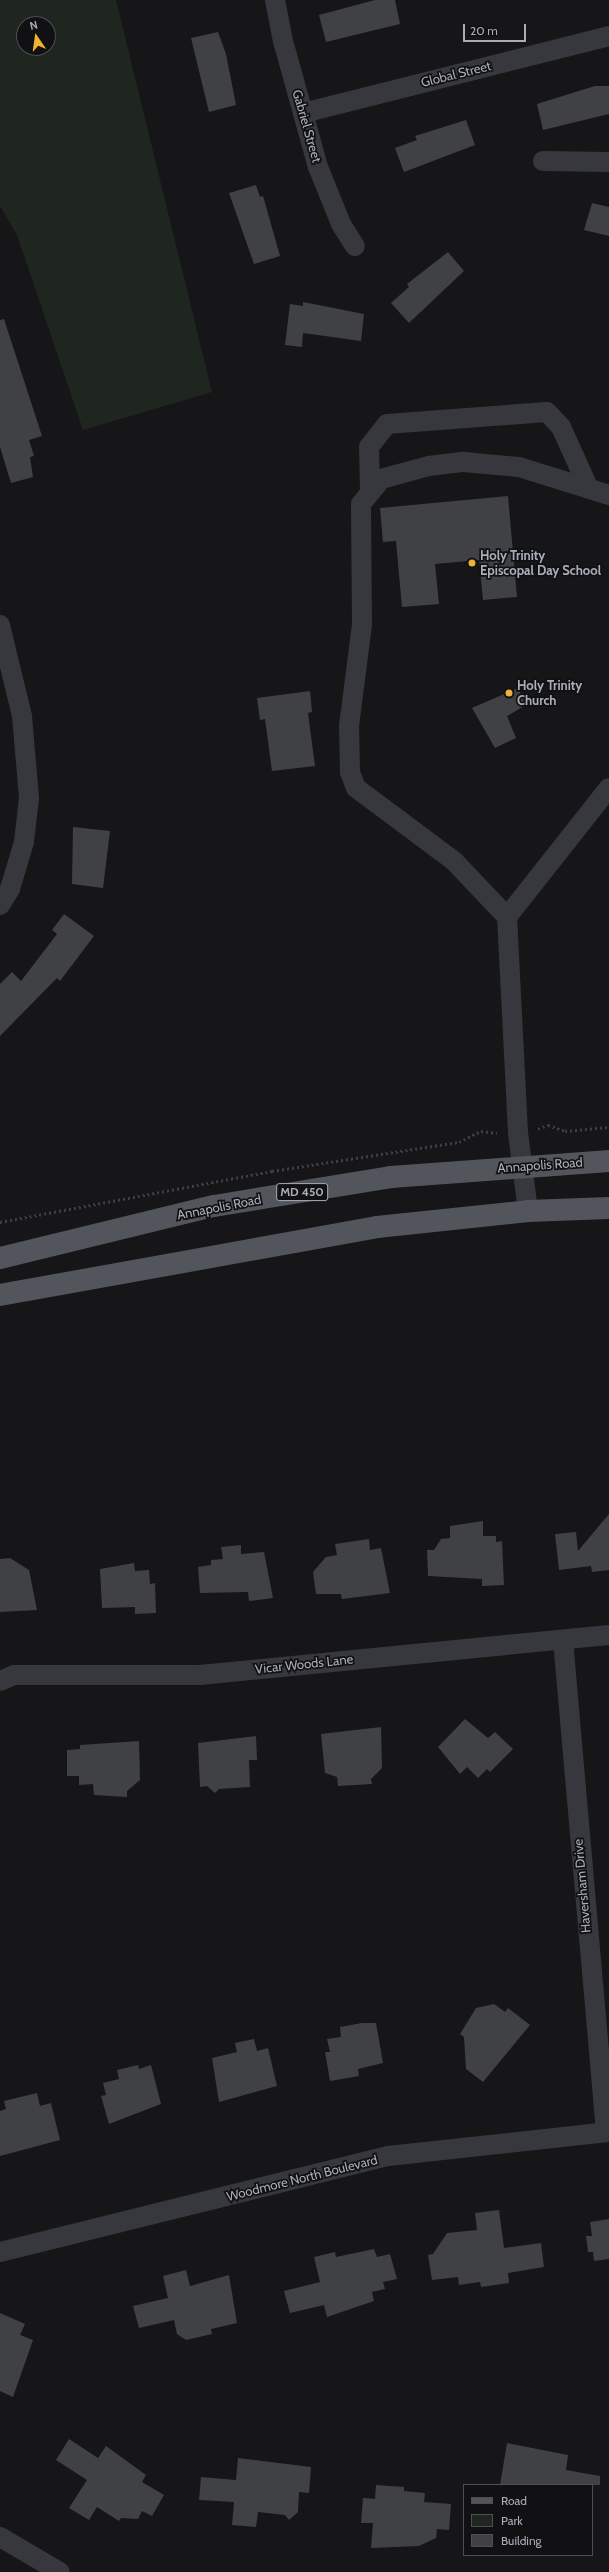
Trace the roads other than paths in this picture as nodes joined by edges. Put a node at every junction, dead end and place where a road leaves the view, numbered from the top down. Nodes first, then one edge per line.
1 (275, 0) edge
2 (609, 36) edge
3 (303, 113) junction
4 (543, 161) dead end
5 (609, 162) edge
6 (355, 246) dead end
7 (589, 489) junction
8 (370, 490) junction
9 (609, 495) edge
10 (0, 625) edge
11 (609, 788) edge
12 (0, 905) edge
13 (507, 917) junction
14 (609, 1161) edge
15 (522, 1166) junction
16 (609, 1208) edge
17 (528, 1210) junction
18 (0, 1258) edge
19 (0, 1295) edge
20 (609, 1635) edge
21 (563, 1640) junction
22 (0, 1681) edge
23 (608, 2132) edge
24 (0, 2252) edge
25 (0, 2537) edge
26 (60, 2572) edge

1 - 3 street, Gabriel Street
2 - 3 street, Global Street
3 - 6 street, Gabriel Street
4 - 5 street
7 - 8 street
7 - 8 street
7 - 9 street
8 - 13 street
10 - 12 street
11 - 13 street
13 - 15 street
14 - 15 main road, Annapolis Road / MD 450
15 - 17 street
15 - 18 main road, Annapolis Road / MD 450
16 - 17 main road
17 - 19 main road
20 - 21 street, Vicar Woods Lane
21 - 22 street, Vicar Woods Lane
21 - 23 street, Haversham Drive
23 - 24 street, Woodmore North Boulevard
25 - 26 street

